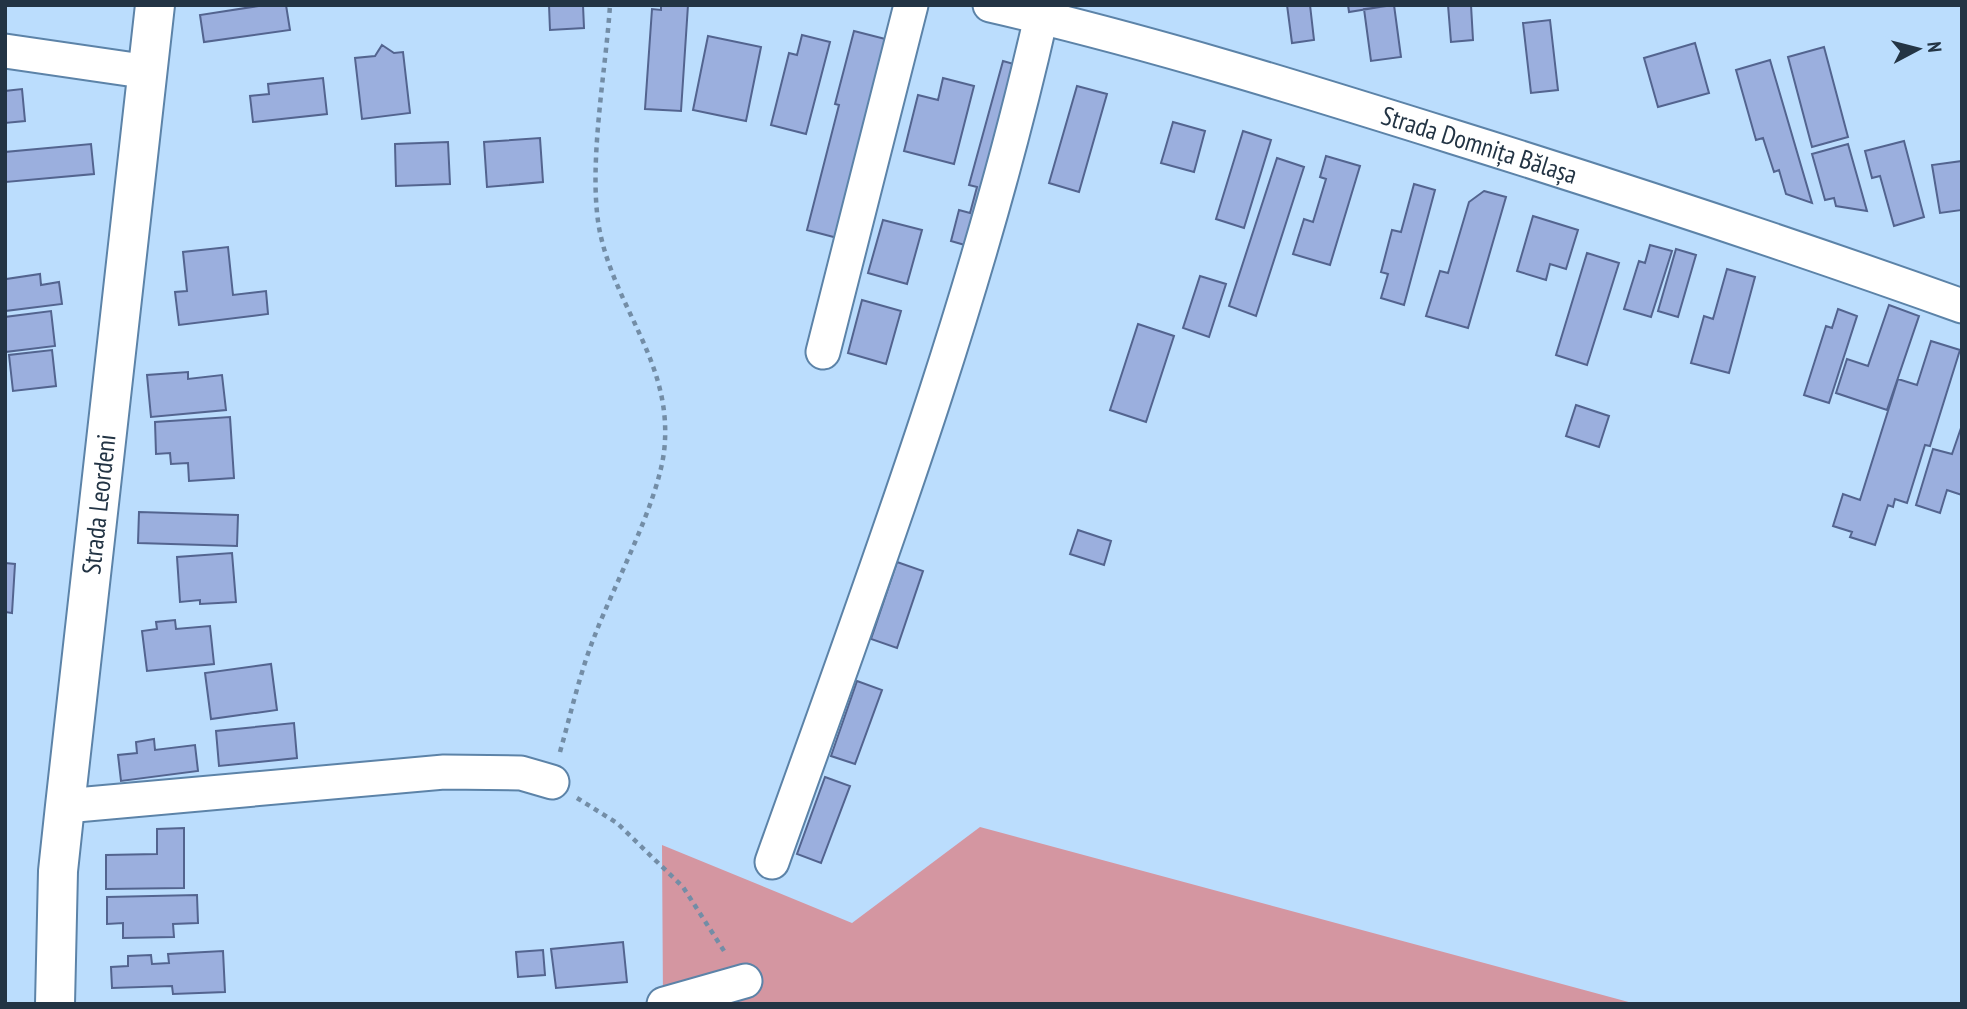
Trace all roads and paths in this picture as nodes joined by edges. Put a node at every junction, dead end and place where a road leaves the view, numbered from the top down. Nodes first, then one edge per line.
1 (155, 5) edge
2 (610, 5) edge
3 (911, 5) edge
4 (990, 5) edge
5 (1041, 17) junction
6 (5, 51) edge
7 (149, 72) junction
8 (1962, 306) edge
9 (824, 352) dead end
10 (552, 782) junction
11 (65, 806) junction
12 (772, 862) dead end
13 (745, 981) joint
14 (55, 1004) edge
15 (664, 1004) edge

1 - 7 main road, Strada Leordeni
2 - 10 path
3 - 9 street
4 - 5 street, Strada Domnița Bălașa
5 - 8 street, Strada Domnița Bălașa
5 - 12 street
6 - 7 street
7 - 11 main road, Strada Leordeni
10 - 11 street
10 - 13 path
11 - 14 main road, Strada Leordeni
13 - 15 street

